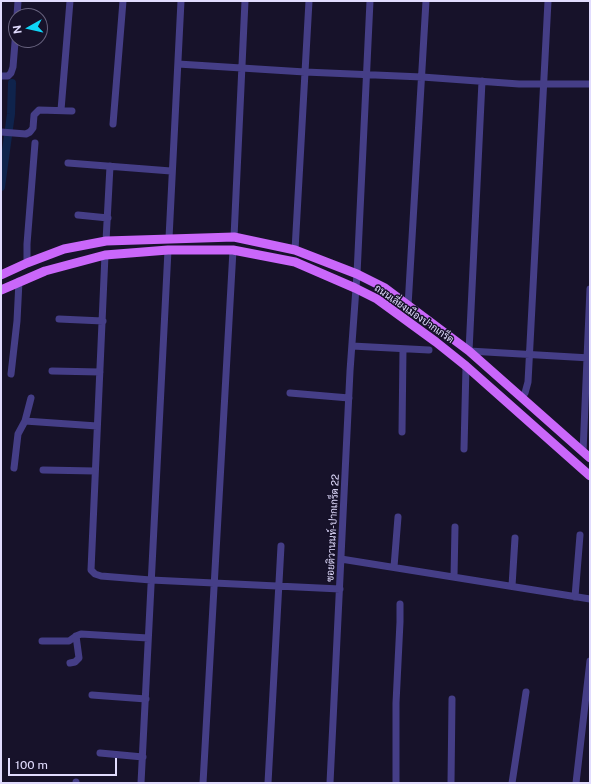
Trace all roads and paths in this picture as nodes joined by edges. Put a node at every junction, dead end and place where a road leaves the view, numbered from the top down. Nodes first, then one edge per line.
1 (70, 1) edge
2 (123, 1) edge
3 (181, 1) edge
4 (245, 1) edge
5 (309, 1) edge
6 (370, 1) edge
7 (426, 1) edge
8 (548, 1) edge
9 (15, 48) edge
10 (178, 64) junction
11 (242, 68) junction
12 (305, 72) junction
13 (366, 75) junction
14 (1, 76) edge
15 (422, 77) junction
16 (482, 81) junction
17 (590, 84) edge
18 (544, 85) junction
19 (60, 110) junction
20 (72, 111) dead end
21 (113, 124) dead end
22 (1, 132) edge
23 (35, 143) dead end
24 (68, 163) dead end
25 (110, 166) junction
26 (171, 171) junction
27 (78, 215) dead end
28 (108, 218) junction
29 (234, 237) junction
30 (169, 238) junction
31 (106, 241) junction
32 (168, 250) junction
33 (233, 250) junction
34 (295, 250) junction
35 (105, 255) junction
36 (28, 263) junction
37 (357, 274) junction
38 (1, 275) edge
39 (19, 281) junction
40 (355, 288) junction
41 (590, 289) edge
42 (1, 290) edge
43 (590, 300) edge
44 (408, 306) junction
45 (59, 319) dead end
46 (103, 321) junction
47 (352, 346) junction
48 (403, 348) junction
49 (429, 350) dead end
50 (469, 351) junction
51 (529, 355) junction
52 (588, 358) edge
53 (466, 366) junction
54 (52, 371) dead end
55 (100, 372) junction
56 (11, 374) dead end
57 (290, 393) dead end
58 (522, 397) junction
59 (31, 398) dead end
60 (349, 398) junction
61 (587, 419) edge
62 (26, 421) junction
63 (97, 426) junction
64 (402, 432) dead end
65 (464, 449) dead end
66 (587, 455) edge
67 (14, 468) dead end
68 (43, 470) dead end
69 (95, 471) junction
70 (590, 476) edge
71 (398, 517) dead end
72 (455, 528) dead end
73 (580, 535) dead end
74 (515, 538) dead end
75 (281, 546) dead end
76 (341, 559) junction
77 (394, 567) junction
78 (454, 577) junction
79 (151, 580) junction
80 (214, 582) junction
81 (278, 586) junction
82 (512, 586) junction
83 (340, 589) junction
84 (575, 596) junction
85 (590, 599) edge
86 (400, 604) dead end
87 (76, 636) junction
88 (148, 638) junction
89 (42, 641) dead end
90 (590, 661) edge
91 (70, 663) dead end
92 (526, 692) dead end
93 (92, 696) dead end
94 (146, 698) junction
95 (452, 699) dead end
96 (100, 753) dead end
97 (143, 757) junction
98 (141, 783) edge
99 (203, 783) edge
100 (268, 783) edge
101 (330, 783) edge
102 (396, 783) edge
103 (451, 783) edge
104 (512, 783) edge
105 (576, 783) edge

1 - 19 street
2 - 21 street
3 - 10 street
4 - 11 street
5 - 12 street
6 - 13 street, ซอยติวานนท์-ปากเกร็ด 22
7 - 15 street
8 - 18 street
9 - 14 street
10 - 11 street
10 - 26 street
11 - 12 street
11 - 29 street
12 - 13 street
12 - 34 street
13 - 15 street
13 - 37 street, ซอยติวานนท์-ปากเกร็ด 22
15 - 16 street
15 - 44 street
16 - 18 street
16 - 50 street
17 - 18 street
18 - 51 street
19 - 20 street
19 - 22 street
23 - 36 street
24 - 25 street
25 - 26 street
25 - 28 street
26 - 30 street
27 - 28 street
28 - 31 street
29 - 30 main road, ถนนเลี่ยงเมืองปากเกร็ด
29 - 34 main road, ถนนเลี่ยงเมืองปากเกร็ด
30 - 31 main road, ถนนเลี่ยงเมืองปากเกร็ด
31 - 36 main road, ถนนเลี่ยงเมืองปากเกร็ด
32 - 33 main road, ถนนเลี่ยงเมืองปากเกร็ด
32 - 35 main road, ถนนเลี่ยงเมืองปากเกร็ด
32 - 79 street
33 - 40 main road, ถนนเลี่ยงเมืองปากเกร็ด
33 - 80 street
34 - 37 main road, ถนนเลี่ยงเมืองปากเกร็ด
35 - 39 main road, ถนนเลี่ยงเมืองปากเกร็ด
35 - 46 street
36 - 38 main road, ถนนเลี่ยงเมืองปากเกร็ด
37 - 40 street, ซอยติวานนท์-ปากเกร็ด 22
37 - 44 main road, ถนนเลี่ยงเมืองปากเกร็ด
39 - 42 main road, ถนนเลี่ยงเมืองปากเกร็ด
39 - 56 street
40 - 47 street, ซอยติวานนท์-ปากเกร็ด 22
40 - 53 main road, ถนนเลี่ยงเมืองปากเกร็ด
41 - 43 street
43 - 52 street
44 - 50 main road, ถนนเลี่ยงเมืองปากเกร็ด
45 - 46 street
46 - 55 street
47 - 48 street
47 - 60 street, ซอยติวานนท์-ปากเกร็ด 22
48 - 49 street
48 - 64 street
50 - 51 street
50 - 58 main road, ถนนเลี่ยงเมืองปากเกร็ด
51 - 52 street
51 - 58 street
52 - 61 street
53 - 65 street
53 - 70 main road, ถนนเลี่ยงเมืองปากเกร็ด
54 - 55 street
55 - 63 street
57 - 60 street
58 - 66 main road, ถนนเลี่ยงเมืองปากเกร็ด
59 - 62 street
60 - 76 street, ซอยติวานนท์-ปากเกร็ด 22
61 - 66 street
62 - 63 street
62 - 67 street
63 - 69 street
68 - 69 street
69 - 79 street
71 - 77 street
72 - 78 street
73 - 84 street
74 - 82 street
75 - 81 street
76 - 77 street
76 - 83 street, ซอยติวานนท์-ปากเกร็ด 22
77 - 78 street
78 - 82 street
79 - 80 street
79 - 88 street
80 - 81 street
80 - 99 street
81 - 83 street
81 - 100 street
82 - 84 street
83 - 101 street, ซอยติวานนท์-ปากเกร็ด 22
84 - 85 street
86 - 102 street
87 - 88 street
87 - 89 street
87 - 91 street
88 - 94 street
90 - 105 street
92 - 104 street
93 - 94 street
94 - 97 street
95 - 103 street
96 - 97 street
97 - 98 street

